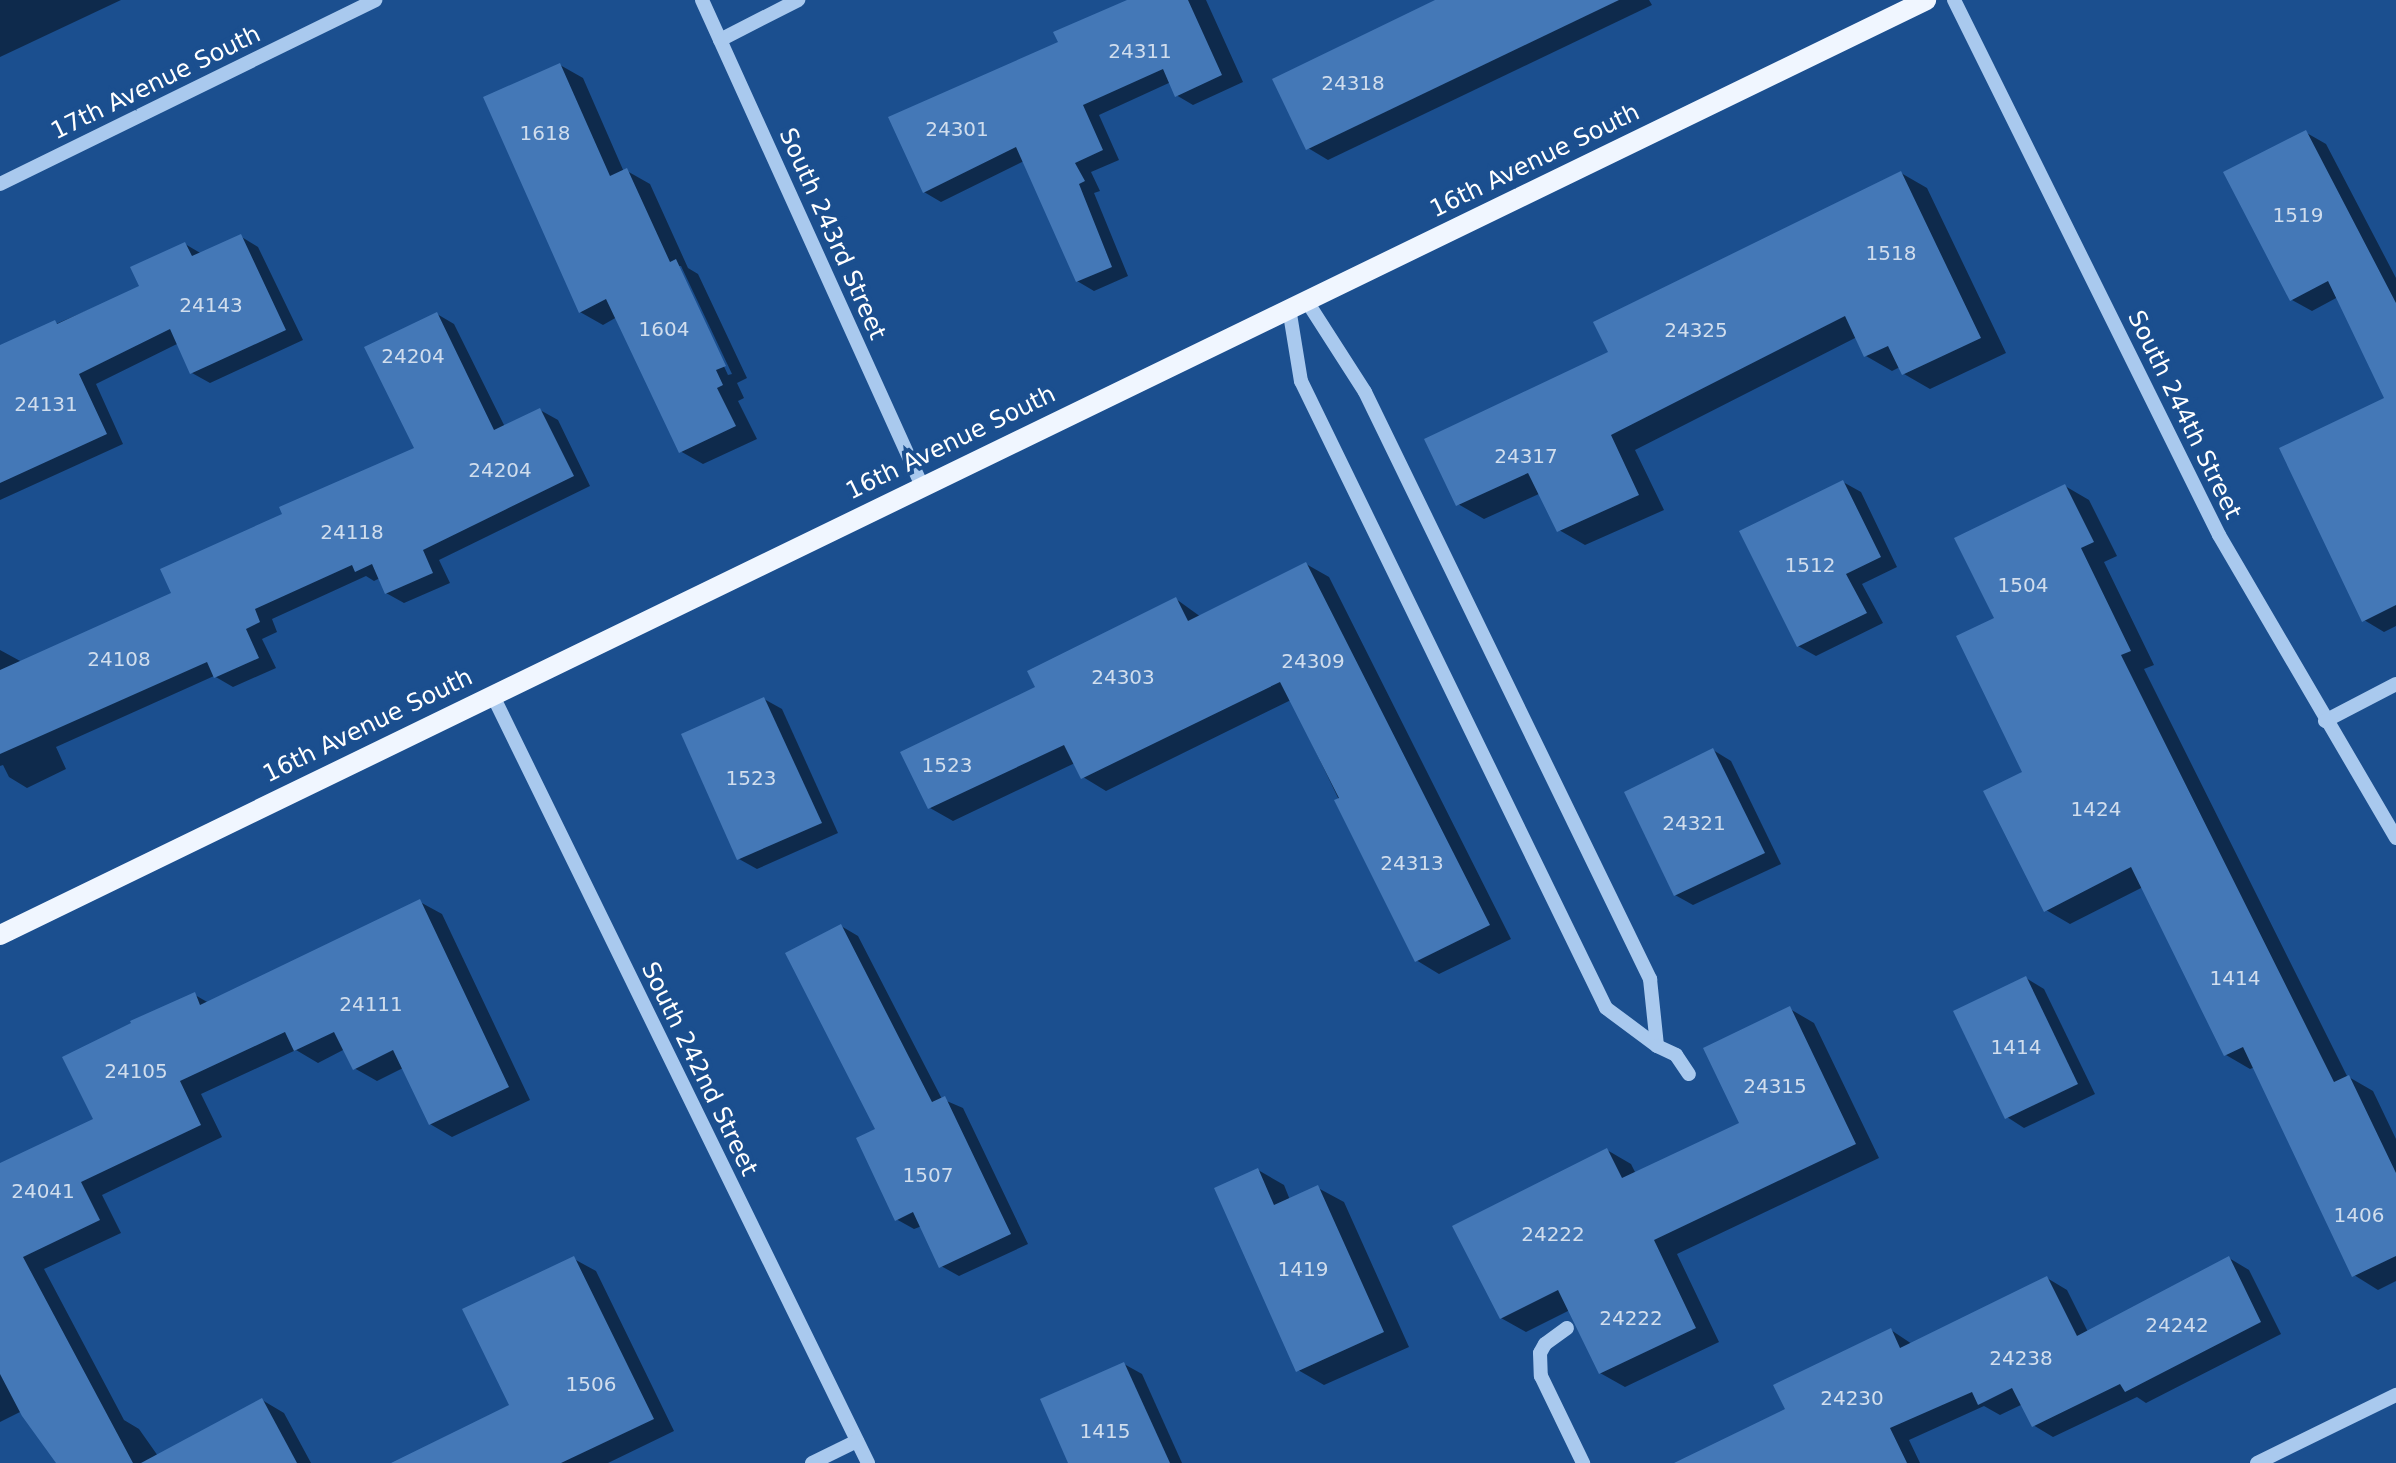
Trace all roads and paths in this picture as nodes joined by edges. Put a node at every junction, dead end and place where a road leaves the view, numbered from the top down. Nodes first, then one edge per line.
1 (375, 0) edge
2 (702, 0) edge
3 (798, 0) edge
4 (1926, 0) edge
5 (1954, 0) edge
6 (720, 40) junction
7 (0, 184) edge
8 (1298, 304) junction
9 (922, 486) junction
10 (2396, 684) edge
11 (492, 694) junction
12 (2325, 721) junction
13 (2396, 838) edge
14 (0, 935) edge
15 (1657, 1046) junction
16 (1689, 1074) dead end
17 (1567, 1328) dead end
18 (2396, 1395) edge
19 (857, 1441) junction
20 (812, 1463) edge
21 (868, 1463) edge
22 (1583, 1463) edge
23 (2257, 1463) edge

1 - 7 street, 17th Avenue South
2 - 6 street, South 243rd Street
3 - 6 street
4 - 8 main road, 16th Avenue South
5 - 12 street, South 244th Street
6 - 9 street, South 243rd Street
8 - 9 main road, 16th Avenue South
8 - 15 street
8 - 15 street
9 - 11 main road, 16th Avenue South
10 - 12 street
11 - 14 main road, 16th Avenue South
11 - 19 street, South 242nd Street
12 - 13 street, South 244th Street
15 - 16 street
17 - 22 street
18 - 23 street
19 - 20 street
19 - 21 street, South 242nd Street

